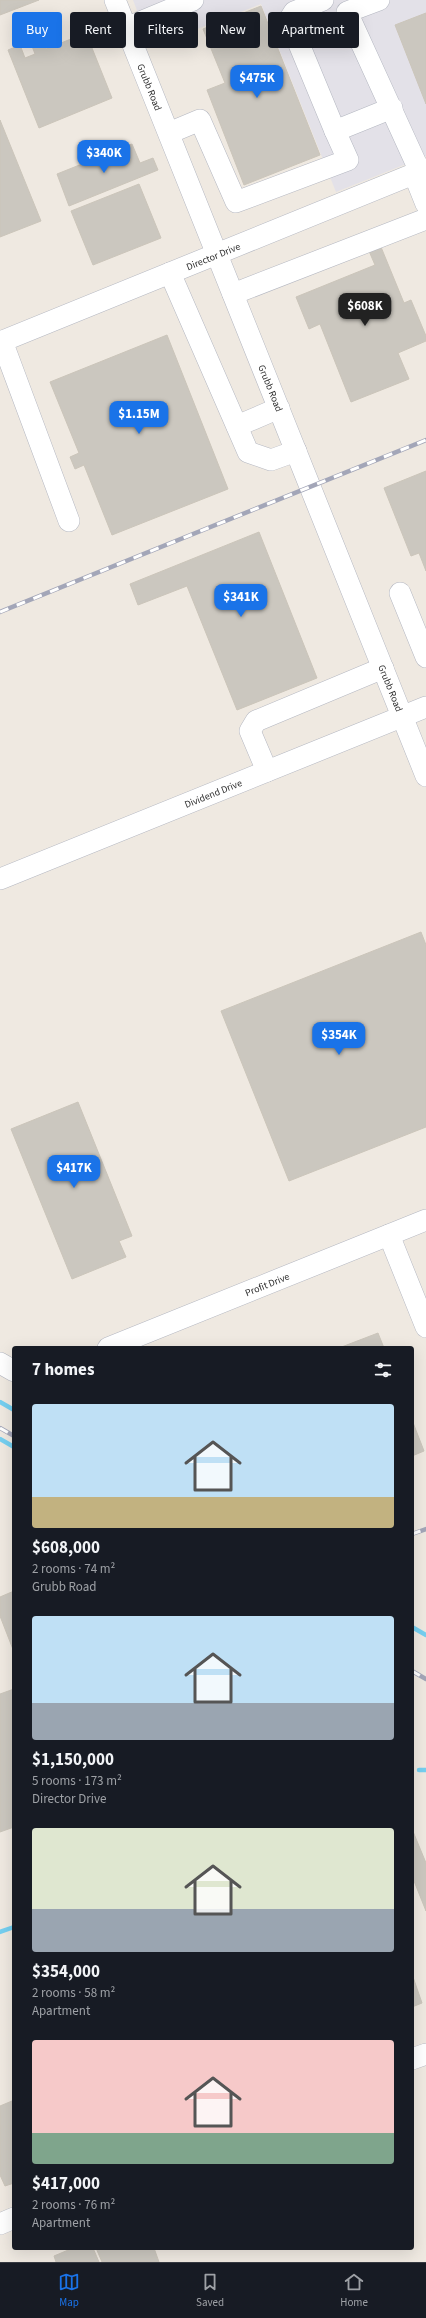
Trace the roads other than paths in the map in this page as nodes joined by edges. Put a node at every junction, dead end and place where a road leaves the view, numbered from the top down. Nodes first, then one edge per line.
1 (115, 0) edge
2 (193, 0) edge
3 (323, 0) edge
4 (379, 0) edge
5 (344, 6) edge
6 (151, 8) edge
7 (120, 12) edge
8 (126, 28) joint
9 (392, 108) junction
10 (334, 131) junction
11 (169, 133) junction
12 (420, 172) edge
13 (426, 204) edge
14 (426, 219) edge
15 (217, 254) junction
16 (170, 274) junction
17 (233, 294) junction
18 (1, 342) edge
19 (279, 408) junction
20 (237, 426) junction
21 (296, 452) junction
22 (69, 521) dead end
23 (400, 593) dead end
24 (426, 657) edge
25 (383, 668) junction
26 (426, 707) edge
27 (402, 716) junction
28 (268, 771) junction
29 (426, 776) edge
30 (0, 879) edge
31 (426, 1220) edge
32 (389, 1234) junction
33 (426, 1327) edge
34 (113, 1346) edge
35 (0, 1363) edge
36 (12, 1370) edge
37 (426, 2054) edge
38 (414, 2058) edge
39 (12, 2219) edge
40 (0, 2224) edge

1 - 7 street, Grubb Road
2 - 6 street
3 - 10 street
4 - 5 street
5 - 9 street
6 - 8 street
8 - 11 street, Grubb Road
9 - 10 street
9 - 12 street
10 - 11 street
11 - 15 street, Grubb Road
12 - 13 street
12 - 15 street, Director Drive
14 - 17 street
15 - 16 street, Director Drive
15 - 17 street, Grubb Road
16 - 18 street, Director Drive
16 - 20 street
17 - 19 street, Grubb Road
18 - 22 street
19 - 20 street
19 - 21 street, Grubb Road
20 - 21 street
21 - 25 street, Grubb Road
23 - 24 street
25 - 27 street, Grubb Road
25 - 28 street
26 - 27 street, Dividend Drive
27 - 28 street, Dividend Drive
27 - 29 street, Grubb Road
28 - 30 street, Dividend Drive
31 - 32 street, Profit Drive
32 - 33 street
32 - 34 street, Profit Drive
35 - 36 street
37 - 38 street
39 - 40 street

